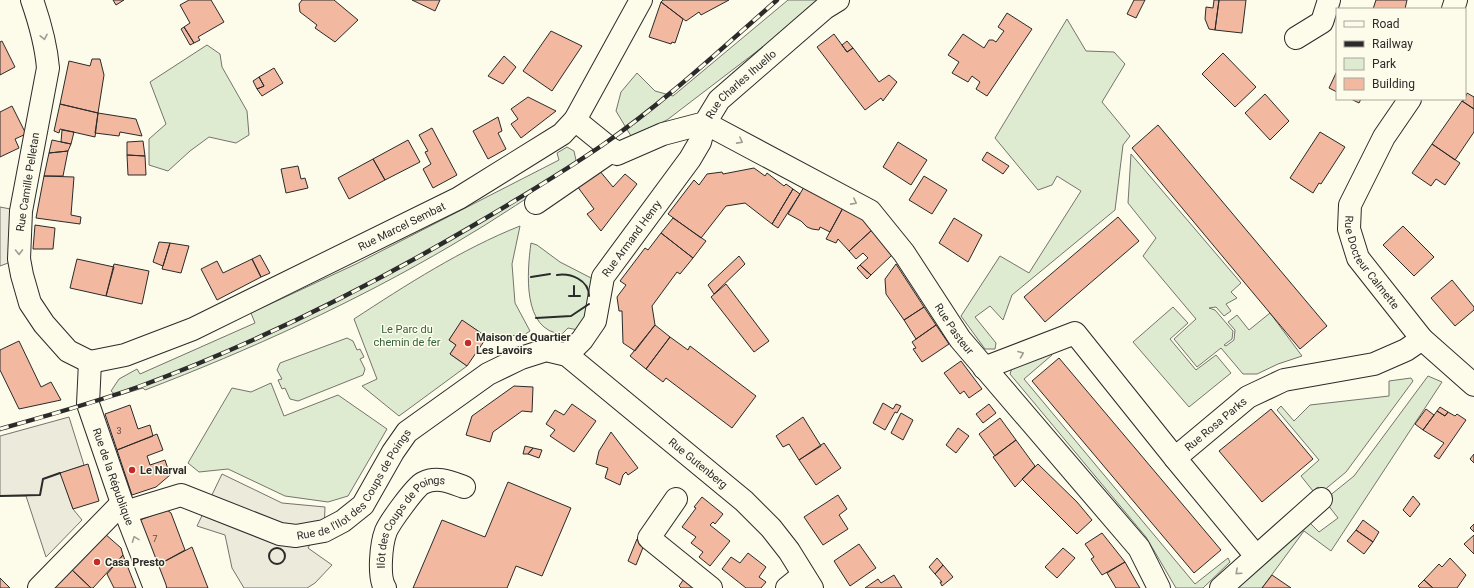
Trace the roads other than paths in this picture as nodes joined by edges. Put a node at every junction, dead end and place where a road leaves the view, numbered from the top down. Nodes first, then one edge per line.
1 (32, 0) edge
2 (641, 0) edge
3 (838, 0) edge
4 (1329, 0) edge
5 (1296, 38) dead end
6 (1409, 100) edge
7 (575, 120) junction
8 (705, 123) junction
9 (613, 150) junction
10 (536, 203) dead end
11 (1422, 339) junction
12 (567, 355) junction
13 (90, 362) junction
14 (984, 368) junction
15 (1474, 384) edge
16 (1175, 458) junction
17 (464, 487) dead end
18 (1321, 498) dead end
19 (676, 499) dead end
20 (124, 508) junction
21 (1256, 556) junction
22 (801, 584) edge
23 (38, 588) edge
24 (155, 588) edge
25 (385, 588) edge
26 (711, 588) edge
27 (1159, 588) edge
28 (1221, 588) edge

1 -> 13 street, Rue Camille Pelletan
2 - 7 street, Rue Marcel Sembat
3 - 8 street, Rue Charles Ihuello
4 - 5 street
6 - 11 street, Rue Docteur Calmette
7 - 9 street
7 - 13 street, Rue Marcel Sembat
8 - 9 street, Rue Charles Ihuello
8 - 12 street, Rue Armand Henry
8 -> 14 street, Rue Pasteur
9 - 10 street
11 - 15 street, Rue Docteur Calmette
11 - 16 street, Rue Rosa Parks
12 - 20 street, Rue de l'Ilot des Coups de Poings
12 - 22 street, Rue Gutenberg
13 - 20 street, Rue de la République
14 -> 16 street
14 - 27 street, Rue Pasteur
16 - 21 street, Rue Rosa Parks
17 - 25 street, Ilôt des Coups de Poings
18 - 21 street
19 - 26 street
20 - 23 street
24 -> 20 street, Rue de la République
21 -> 28 street

